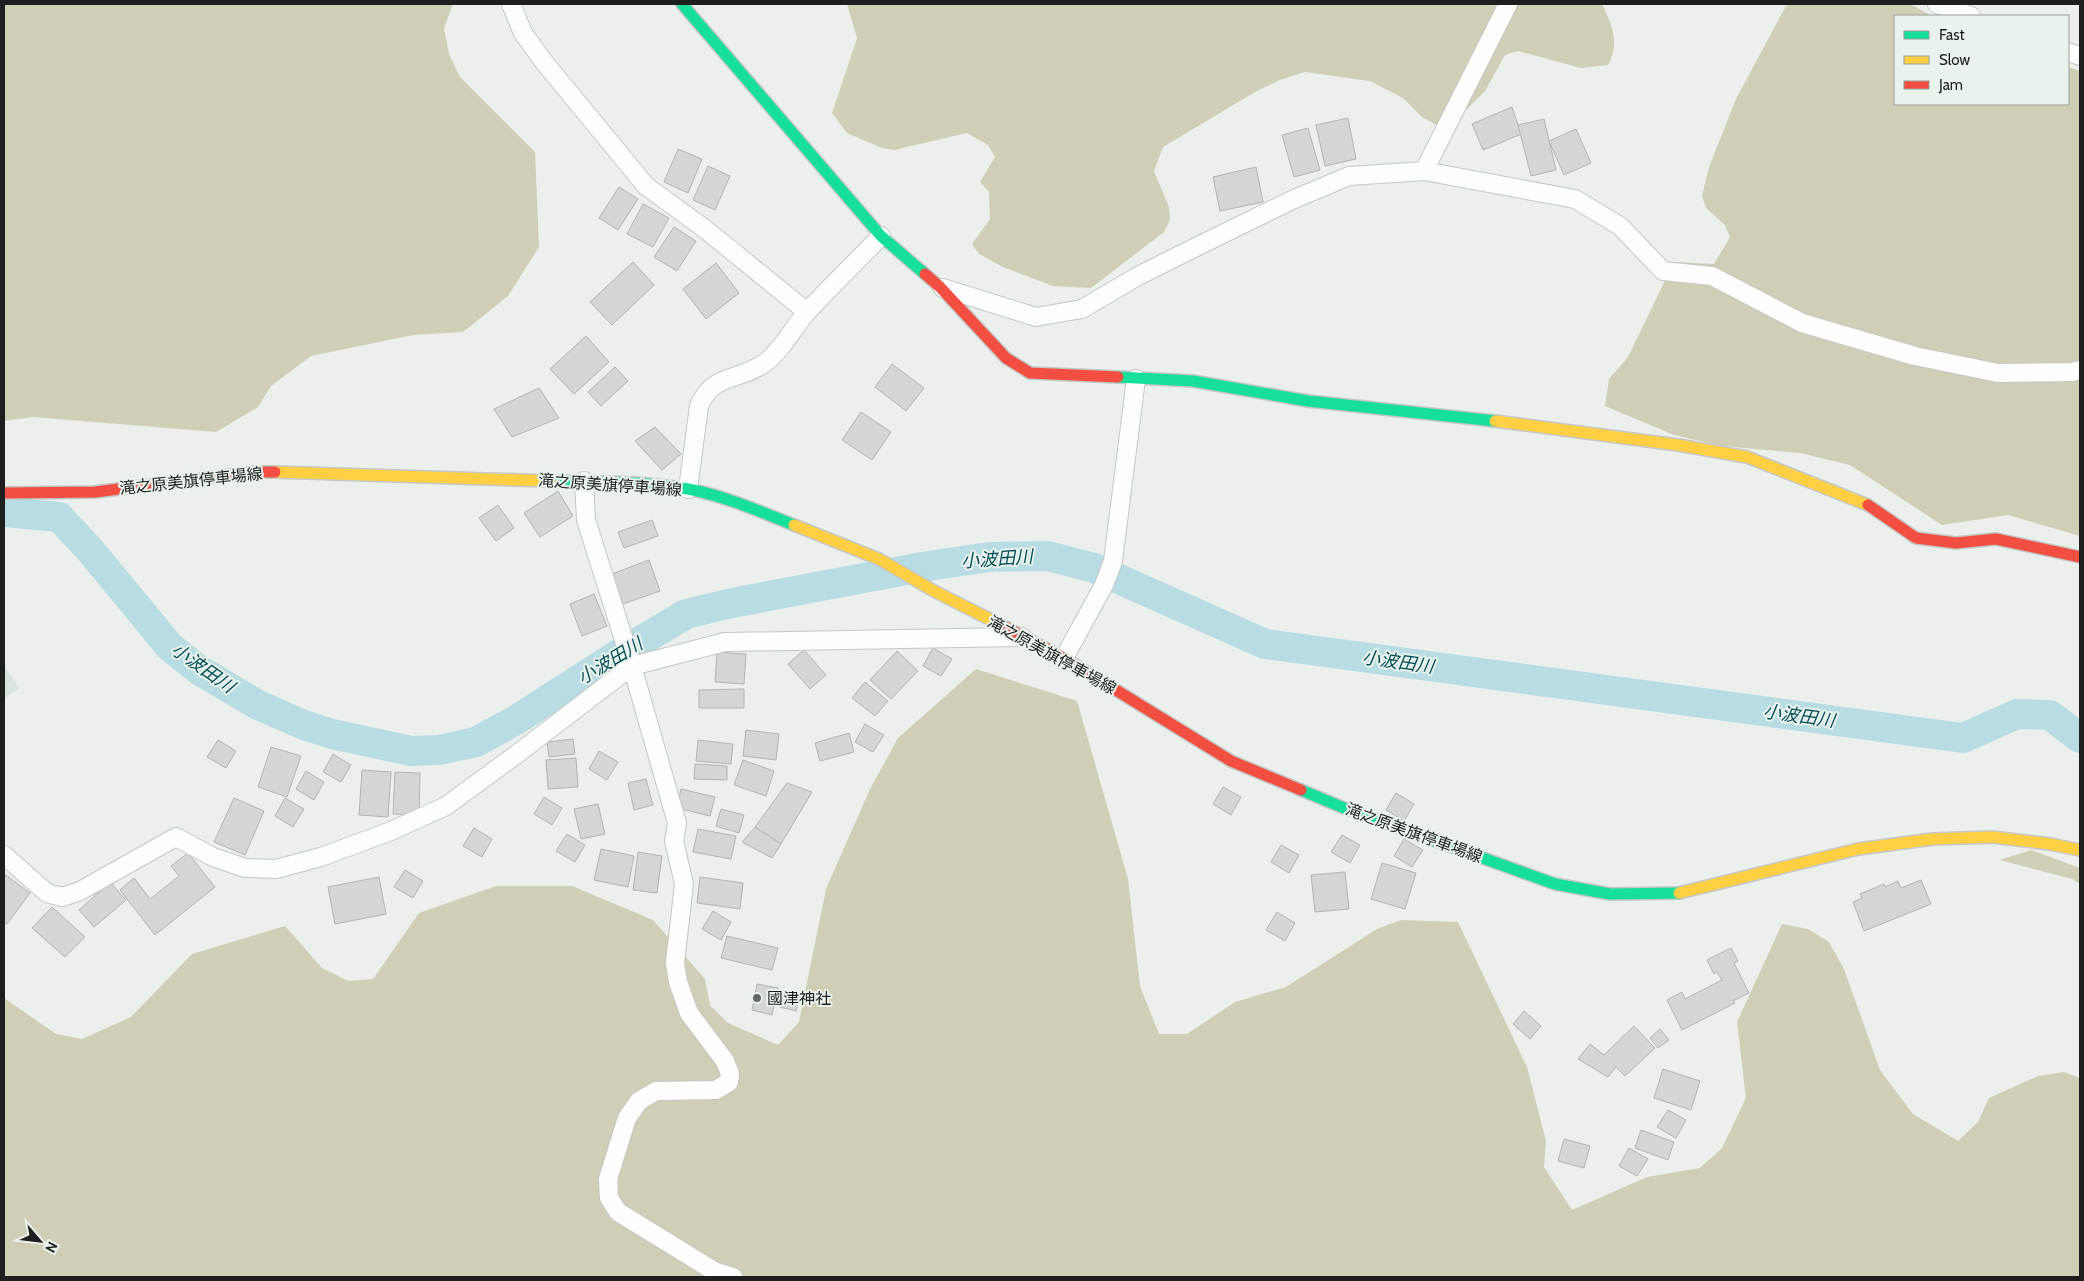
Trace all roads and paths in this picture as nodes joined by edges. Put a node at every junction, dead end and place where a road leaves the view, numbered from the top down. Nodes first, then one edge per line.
1 (511, 4) edge
2 (682, 4) edge
3 (1508, 4) edge
4 (1937, 4) edge
5 (1968, 15) edge
6 (1424, 170) junction
7 (881, 236) junction
8 (940, 287) junction
9 (807, 312) junction
10 (2080, 370) edge
11 (1136, 379) junction
12 (584, 481) junction
13 (688, 490) junction
14 (4, 493) edge
15 (2080, 557) edge
16 (1025, 637) junction
17 (1064, 658) junction
18 (631, 662) junction
19 (2080, 850) edge
20 (4, 855) edge
21 (734, 1277) edge

1 - 9 street
2 - 7 main road
3 - 6 street
4 - 5 street
6 - 8 street
6 - 10 street
7 - 8 main road
7 - 9 street
8 - 11 main road
9 - 13 street
11 - 15 main road
11 - 17 street
12 - 13 main road, 滝之原美旗停車場線
12 - 14 main road, 滝之原美旗停車場線
12 - 18 street
13 - 16 main road, 滝之原美旗停車場線
16 - 17 main road, 滝之原美旗停車場線
16 - 18 street
17 - 19 main road, 滝之原美旗停車場線
18 - 20 street
18 - 21 street

